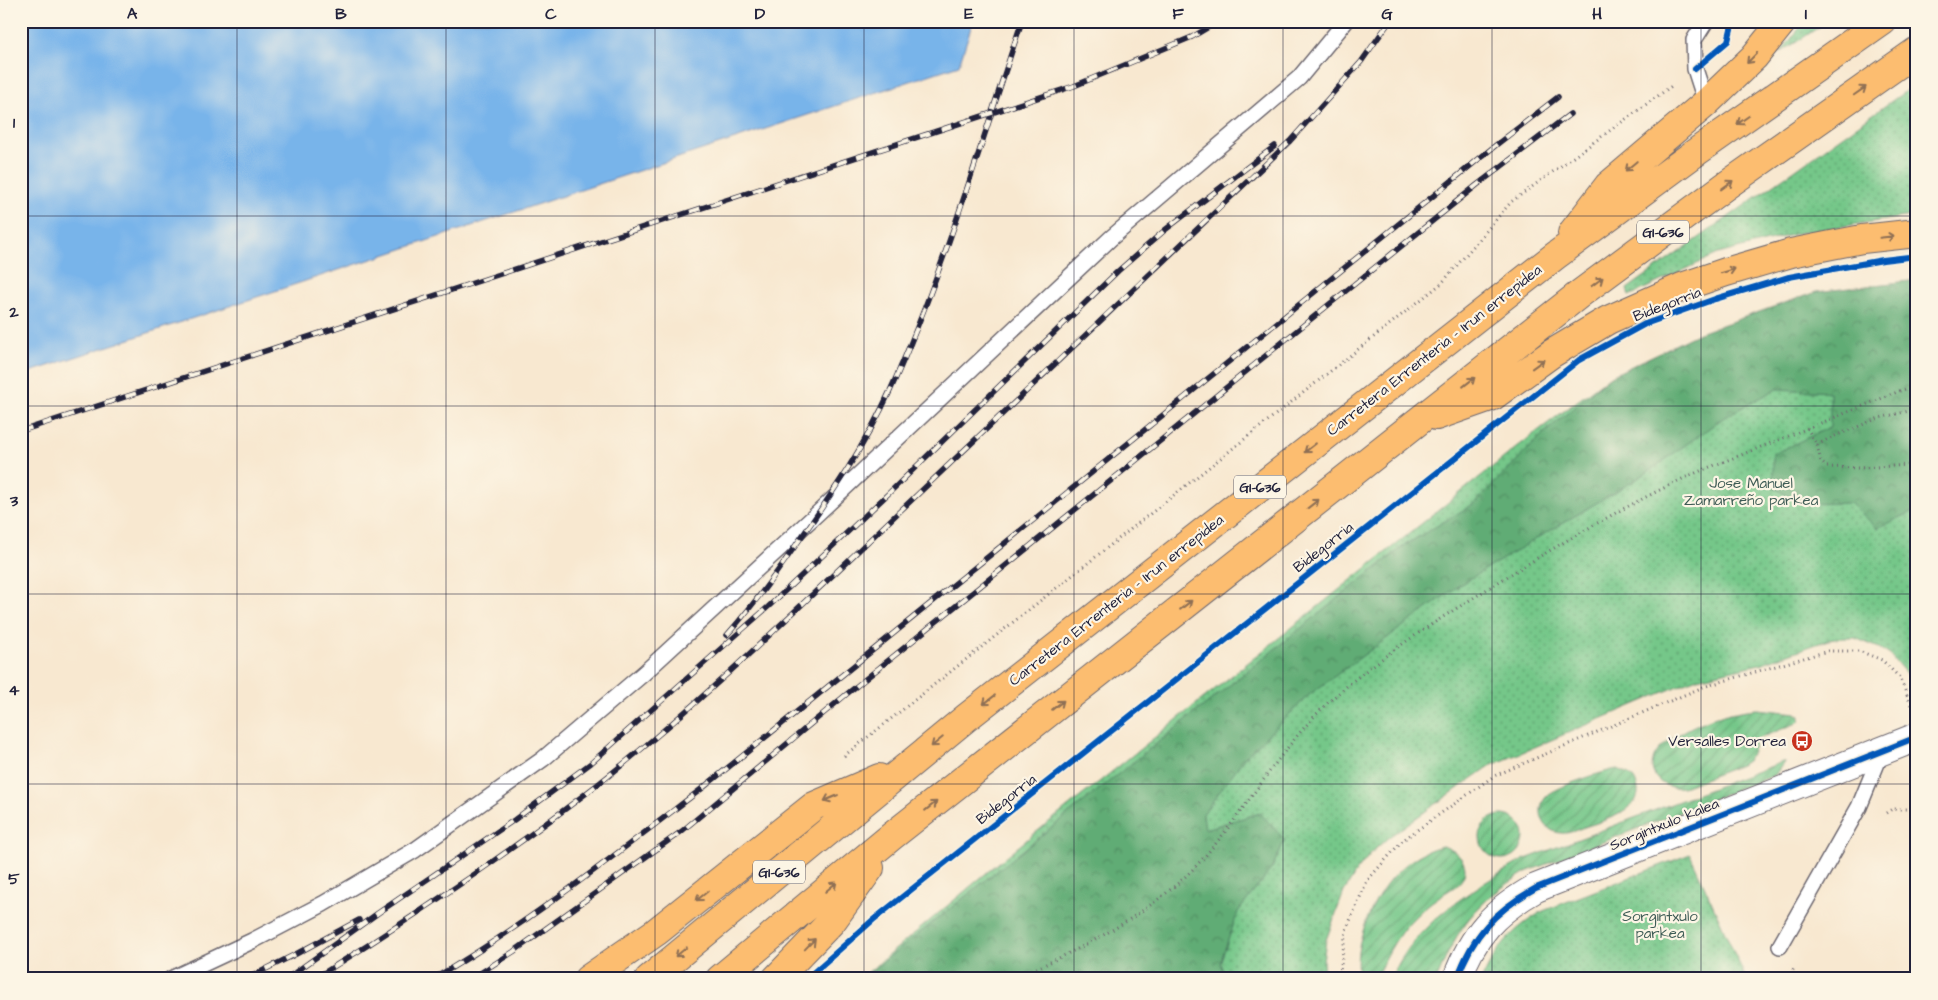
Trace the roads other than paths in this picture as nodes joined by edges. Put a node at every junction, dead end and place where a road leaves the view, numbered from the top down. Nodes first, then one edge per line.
1 (1346, 21) edge
2 (1706, 21) edge
3 (1784, 21) edge
4 (1883, 21) edge
5 (1917, 51) edge
6 (1706, 102) junction
7 (1917, 234) edge
8 (1555, 256) junction
9 (1417, 423) junction
10 (1917, 737) edge
11 (1882, 751) junction
12 (908, 765) junction
13 (892, 836) junction
14 (1780, 946) dead end
15 (171, 979) edge
16 (588, 979) edge
17 (649, 979) edge
18 (720, 979) edge
19 (776, 979) edge
20 (1457, 979) edge

1 - 15 lane
2 - 6 lane
3 -> 6 main road
4 -> 8 main road, Carretera Errenteria – Irun errepidea / GI-636
9 -> 5 main road, GI-636
6 -> 8 main road
9 -> 7 main road
8 -> 12 main road, Carretera Errenteria – Irun errepidea / GI-636
13 -> 9 main road, GI-636
10 - 11 street, Sorgintxulo kalea
11 - 14 lane
11 - 20 street, Sorgintxulo kalea
12 -> 16 main road
12 -> 17 main road, Carretera Errenteria – Irun errepidea / GI-636
18 -> 13 main road, GI-636
19 -> 13 main road

